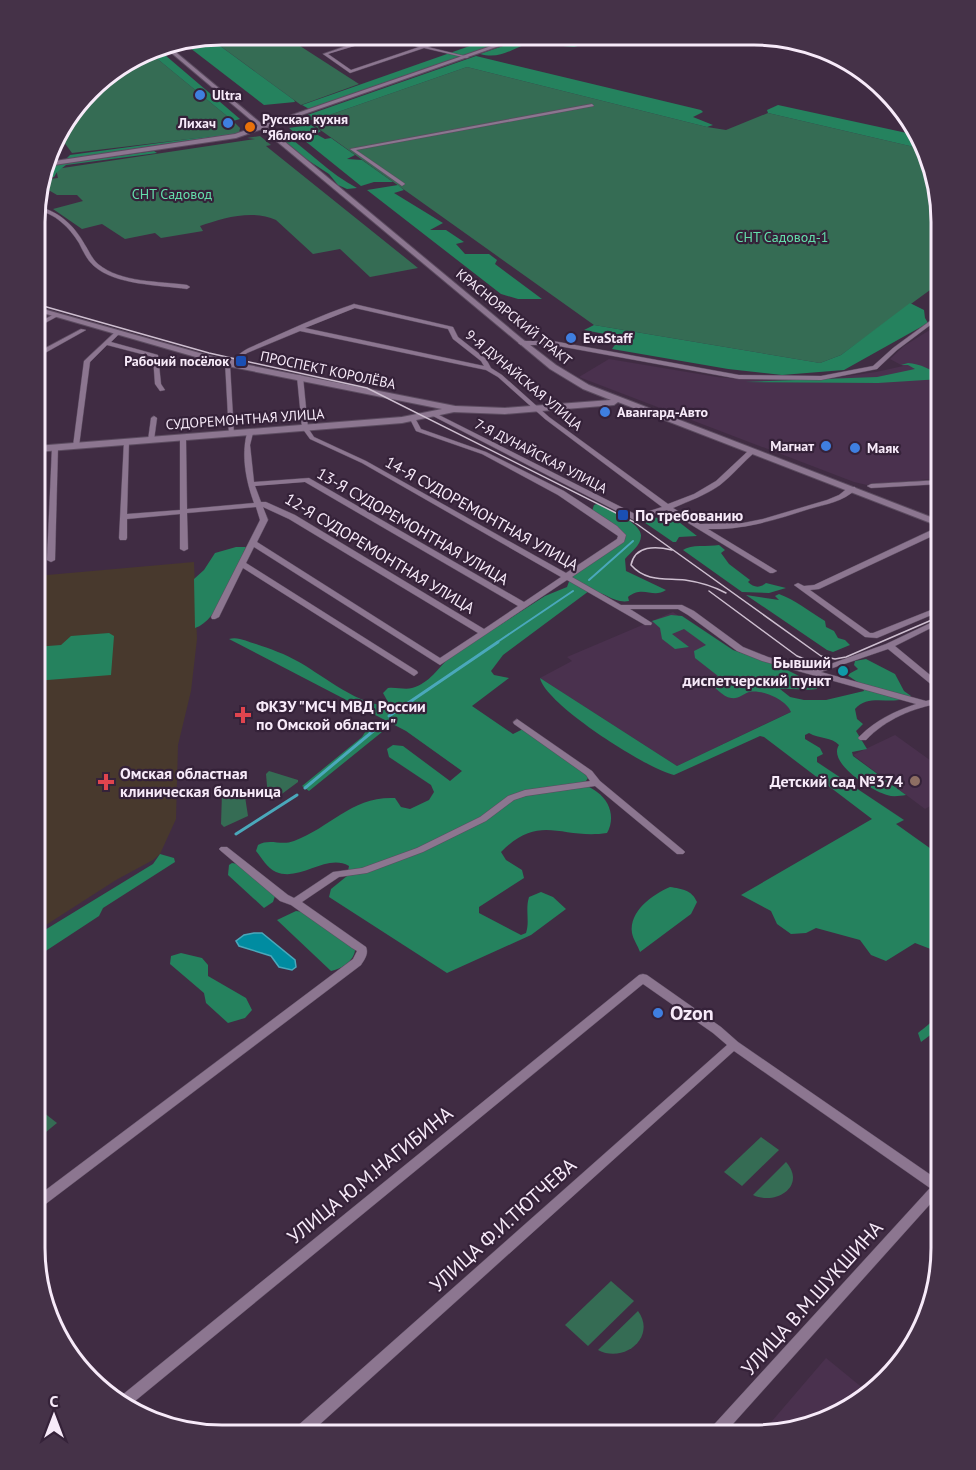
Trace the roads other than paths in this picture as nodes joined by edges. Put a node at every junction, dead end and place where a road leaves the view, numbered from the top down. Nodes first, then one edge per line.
1 (354, 45) edge
2 (417, 45) edge
3 (430, 45) edge
4 (501, 45) edge
5 (425, 47) junction
6 (173, 52) edge
7 (467, 57) junction
8 (592, 105) dead end
9 (263, 128) junction
10 (55, 163) edge
11 (402, 184) dead end
12 (46, 211) edge
13 (187, 286) dead end
14 (45, 312) edge
15 (56, 315) junction
16 (45, 321) edge
17 (931, 322) edge
18 (300, 329) junction
19 (83, 330) dead end
20 (117, 333) junction
21 (106, 343) junction
22 (521, 343) junction
23 (45, 348) edge
24 (49, 349) junction
25 (45, 351) edge
26 (229, 363) junction
27 (488, 369) junction
28 (300, 377) junction
29 (576, 382) junction
30 (162, 390) dead end
31 (622, 401) junction
32 (574, 405) junction
33 (455, 409) junction
34 (537, 409) junction
35 (434, 414) junction
36 (154, 418) dead end
37 (413, 419) junction
38 (305, 428) junction
39 (250, 433) junction
40 (231, 434) junction
41 (183, 438) junction
42 (150, 440) junction
43 (126, 442) junction
44 (76, 446) junction
45 (55, 447) junction
46 (45, 448) edge
47 (753, 451) junction
48 (931, 483) edge
49 (251, 484) junction
50 (871, 486) dead end
51 (852, 489) junction
52 (259, 504) junction
53 (667, 507) junction
54 (183, 513) junction
55 (124, 517) junction
56 (931, 520) edge
57 (696, 526) junction
58 (931, 534) edge
59 (123, 538) dead end
60 (253, 543) junction
61 (184, 549) dead end
62 (51, 560) dead end
63 (242, 564) junction
64 (773, 571) dead end
65 (566, 577) junction
66 (523, 605) junction
67 (621, 607) junction
68 (931, 612) edge
69 (216, 617) dead end
70 (648, 623) dead end
71 (931, 625) edge
72 (483, 632) junction
73 (889, 646) junction
74 (806, 670) junction
75 (414, 673) dead end
76 (931, 680) edge
77 (931, 702) edge
78 (924, 703) junction
79 (517, 722) dead end
80 (863, 738) dead end
81 (597, 783) junction
82 (224, 849) dead end
83 (680, 852) dead end
84 (295, 902) junction
85 (734, 1045) junction
86 (931, 1182) edge
87 (931, 1195) edge
88 (45, 1197) edge
89 (129, 1398) edge
90 (309, 1425) edge
91 (723, 1425) edge

1 - 5 street
2 - 5 street
3 - 5 street
4 - 7 main road
5 - 7 street
6 - 9 main road, КРАСНОЯРСКИЙ ТРАКТ
7 - 9 main road
8 - 11 street
9 - 10 main road
9 - 22 main road, КРАСНОЯРСКИЙ ТРАКТ
12 - 13 street
14 - 15 main road, ПРОСПЕКТ КОРОЛЁВА
15 - 16 street
15 - 20 main road, ПРОСПЕКТ КОРОЛЁВА
17 - 22 street
18 - 26 street
18 - 27 street
18 - 27 street, 9-Я ДУНАЙСКАЯ УЛИЦА
19 - 24 street
20 - 21 street
20 - 26 main road, ПРОСПЕКТ КОРОЛЁВА
21 - 30 street
21 - 44 street
22 - 29 main road, КРАСНОЯРСКИЙ ТРАКТ
23 - 24 street
24 - 25 street
26 - 28 main road, ПРОСПЕКТ КОРОЛЁВА
26 - 40 street
27 - 34 street, 9-Я ДУНАЙСКАЯ УЛИЦА
28 - 33 main road, ПРОСПЕКТ КОРОЛЁВА
28 - 38 street
29 - 31 main road, КРАСНОЯРСКИЙ ТРАКТ
29 - 32 main road
31 - 32 main road, ПРОСПЕКТ КОРОЛЁВА
31 - 47 main road, КРАСНОЯРСКИЙ ТРАКТ
32 - 34 main road, ПРОСПЕКТ КОРОЛЁВА
33 - 34 main road, ПРОСПЕКТ КОРОЛЁВА
33 - 35 main road, СУДОРЕМОНТНАЯ УЛИЦА
34 - 53 street, 9-Я ДУНАЙСКАЯ УЛИЦА
35 - 37 main road, СУДОРЕМОНТНАЯ УЛИЦА
35 - 53 street, 7-Я ДУНАЙСКАЯ УЛИЦА
36 - 42 street
37 - 38 main road, СУДОРЕМОНТНАЯ УЛИЦА
37 - 65 street
38 - 39 main road, СУДОРЕМОНТНАЯ УЛИЦА
38 - 65 street, 14-Я СУДОРЕМОНТНАЯ УЛИЦА
39 - 40 main road, СУДОРЕМОНТНАЯ УЛИЦА
39 - 49 street
40 - 41 main road, СУДОРЕМОНТНАЯ УЛИЦА
41 - 42 main road, СУДОРЕМОНТНАЯ УЛИЦА
41 - 54 street
42 - 43 main road, СУДОРЕМОНТНАЯ УЛИЦА
43 - 44 main road, СУДОРЕМОНТНАЯ УЛИЦА
43 - 55 street
44 - 45 main road, СУДОРЕМОНТНАЯ УЛИЦА
45 - 46 main road, СУДОРЕМОНТНАЯ УЛИЦА
45 - 62 street
47 - 51 main road, КРАСНОЯРСКИЙ ТРАКТ
47 - 53 street
48 - 50 street
49 - 52 street
49 - 66 street, 13-Я СУДОРЕМОНТНАЯ УЛИЦА
51 - 56 main road, КРАСНОЯРСКИЙ ТРАКТ
51 - 57 street
52 - 54 street
52 - 60 street
52 - 72 street, 12-Я СУДОРЕМОНТНАЯ УЛИЦА
53 - 57 street, 9-Я ДУНАЙСКАЯ УЛИЦА
54 - 55 street
54 - 61 street
55 - 59 street
57 - 64 street, 9-Я ДУНАЙСКАЯ УЛИЦА
58 - 68 street
60 - 63 street
60 - 72 street
63 - 69 street
63 - 75 street
65 - 66 street
65 - 67 street, 14-Я СУДОРЕМОНТНАЯ УЛИЦА
66 - 72 street
67 - 70 street, 14-Я СУДОРЕМОНТНАЯ УЛИЦА
67 - 74 street
71 - 73 street
73 - 74 street
73 - 76 street
74 - 78 street
77 - 78 street
78 - 80 street
79 - 81 street
81 - 83 street
81 - 84 street
82 - 84 street
84 - 88 street
85 - 86 street, УЛИЦА В.М.ШУКШИНА
85 - 89 street, УЛИЦА Ю.М.НАГИБИНА
85 - 90 street, УЛИЦА Ф.И.ТЮТЧЕВА
87 - 91 street, УЛИЦА В.М.ШУКШИНА

